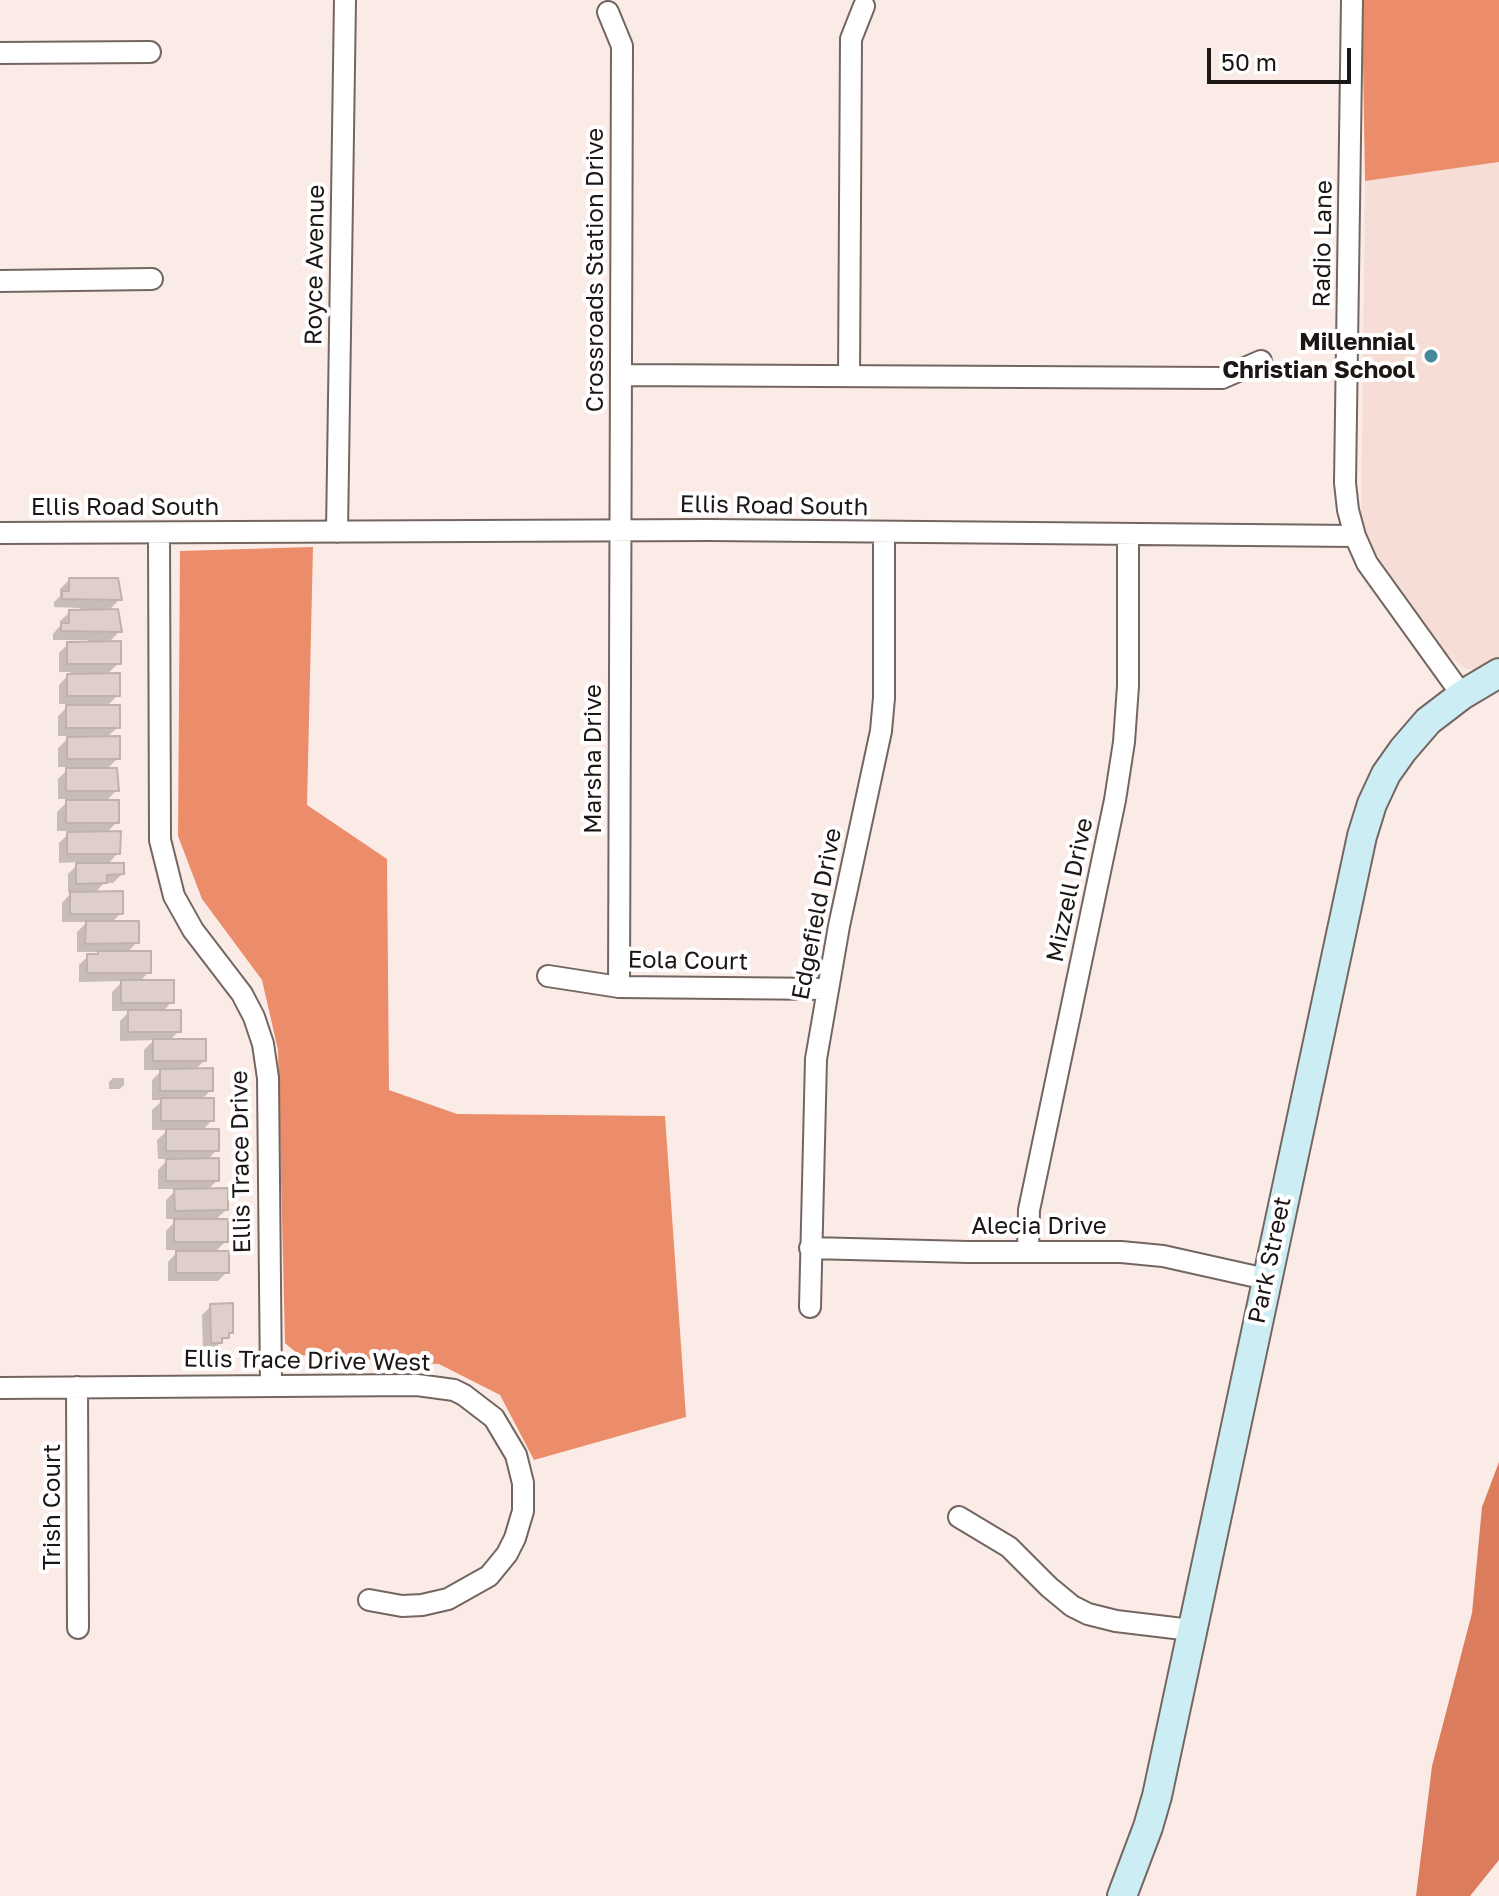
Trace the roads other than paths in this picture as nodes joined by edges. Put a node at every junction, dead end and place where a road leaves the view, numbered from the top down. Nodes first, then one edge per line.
1 (345, 0) edge
2 (1352, 0) edge
3 (864, 6) dead end
4 (608, 12) dead end
5 (150, 52) dead end
6 (0, 53) edge
7 (152, 279) dead end
8 (0, 281) edge
9 (1261, 361) dead end
10 (621, 375) junction
11 (849, 376) junction
12 (620, 530) junction
13 (337, 532) junction
14 (0, 533) edge
15 (159, 533) junction
16 (884, 533) junction
17 (1128, 535) junction
18 (1355, 536) junction
19 (1499, 673) edge
20 (1462, 695) junction
21 (548, 976) dead end
22 (619, 987) junction
23 (828, 989) junction
24 (810, 1248) junction
25 (1028, 1252) junction
26 (1266, 1279) junction
27 (810, 1307) dead end
28 (271, 1385) junction
29 (77, 1387) junction
30 (0, 1388) edge
31 (959, 1517) dead end
32 (369, 1600) dead end
33 (78, 1628) dead end
34 (1191, 1630) junction
35 (1122, 1896) edge

1 - 13 street, Royce Avenue
2 - 18 street, Radio Lane
3 - 11 street
4 - 10 street, Crossroads Station Drive
5 - 6 street
7 - 8 street
9 - 11 street
10 - 11 street
10 - 12 street, Crossroads Station Drive
12 - 13 street, Ellis Road South
12 - 16 street, Ellis Road South
12 - 22 street, Marsha Drive
13 - 15 street, Ellis Road South
14 - 15 street, Ellis Road South
15 - 28 street, Ellis Trace Drive
16 - 17 street, Ellis Road South
16 - 23 street, Edgefield Drive
17 - 18 street, Ellis Road South
17 - 25 street, Mizzell Drive
18 - 20 street
19 - 20 street, Park Street
20 - 26 street, Park Street
21 - 22 street, Eola Court
22 - 23 street, Eola Court
23 - 24 street, Edgefield Drive
24 - 25 street, Alecia Drive
24 - 27 street, Edgefield Drive
25 - 26 street, Alecia Drive
26 - 34 street, Park Street
28 - 29 street, Ellis Trace Drive West
28 - 32 street, Ellis Trace Drive West
29 - 30 street, Ellis Trace Drive West
29 - 33 street, Trish Court
31 - 34 street
34 - 35 street, Park Street

